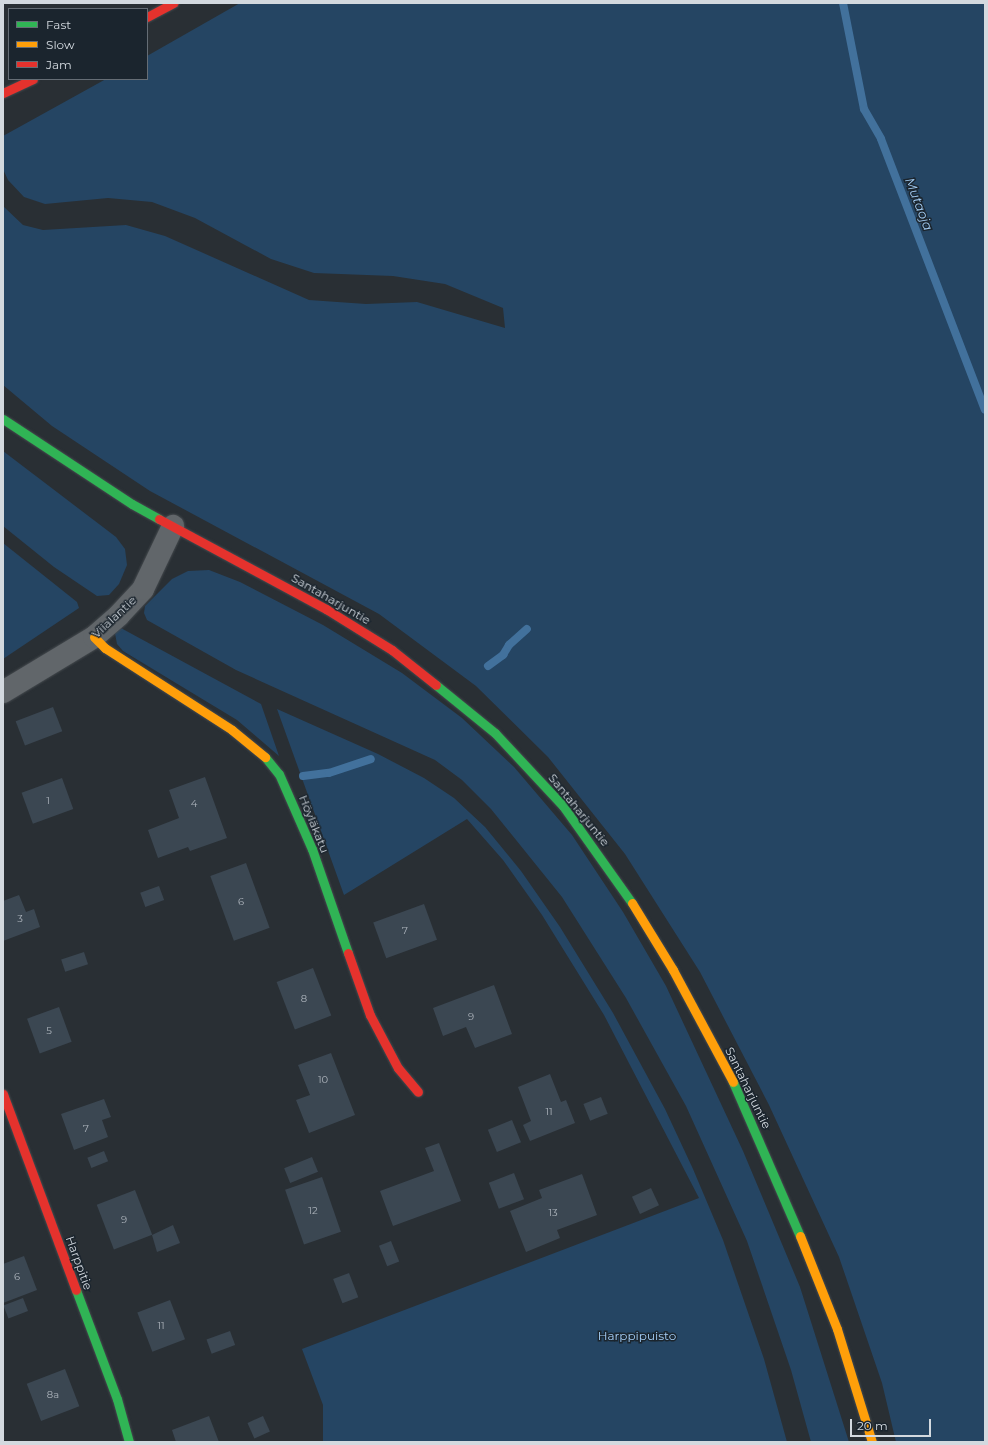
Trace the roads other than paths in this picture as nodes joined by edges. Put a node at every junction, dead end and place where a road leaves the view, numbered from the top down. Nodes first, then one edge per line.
1 (173, 3) edge
2 (148, 16) edge
3 (31, 80) edge
4 (3, 94) edge
5 (3, 419) edge
6 (173, 526) junction
7 (94, 637) junction
8 (3, 692) edge
9 (418, 1092) dead end
10 (3, 1094) edge
11 (129, 1442) edge
12 (872, 1442) edge

1 - 2 main road
3 - 4 main road
5 - 6 main road, Santaharjuntie
6 - 7 street, Viialantie
6 - 12 main road, Santaharjuntie
7 - 8 street, Viialantie
7 - 9 main road, Höyläkatu
10 - 11 main road, Harppitie

